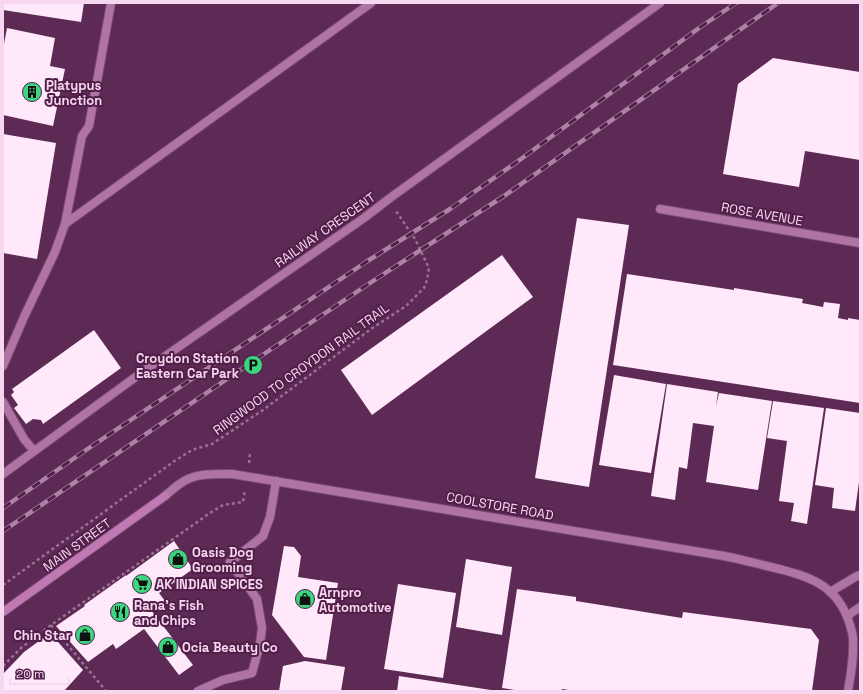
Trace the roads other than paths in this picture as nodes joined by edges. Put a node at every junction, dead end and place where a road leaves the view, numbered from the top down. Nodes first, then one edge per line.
1 (111, 3) edge
2 (371, 3) edge
3 (660, 3) edge
4 (660, 209) dead end
5 (66, 224) junction
6 (860, 243) edge
7 (3, 366) edge
8 (3, 402) edge
9 (34, 451) junction
10 (3, 474) edge
11 (276, 482) junction
12 (165, 496) joint
13 (860, 576) edge
14 (830, 592) junction
15 (860, 608) edge
16 (3, 612) edge
17 (847, 616) junction
18 (198, 691) edge
19 (848, 691) edge

1 - 5 street
2 - 5 street
3 - 9 street, RAILWAY CRESCENT
4 - 6 street, ROSE AVENUE
5 - 7 street
8 - 9 street
9 - 10 street, RAILWAY CRESCENT
11 - 12 street, COOLSTORE ROAD
11 - 14 street, COOLSTORE ROAD
11 - 18 street
12 - 16 street, MAIN STREET
13 - 14 street
14 - 17 street, COOLSTORE ROAD
15 - 17 street
17 - 19 street, COOLSTORE ROAD

